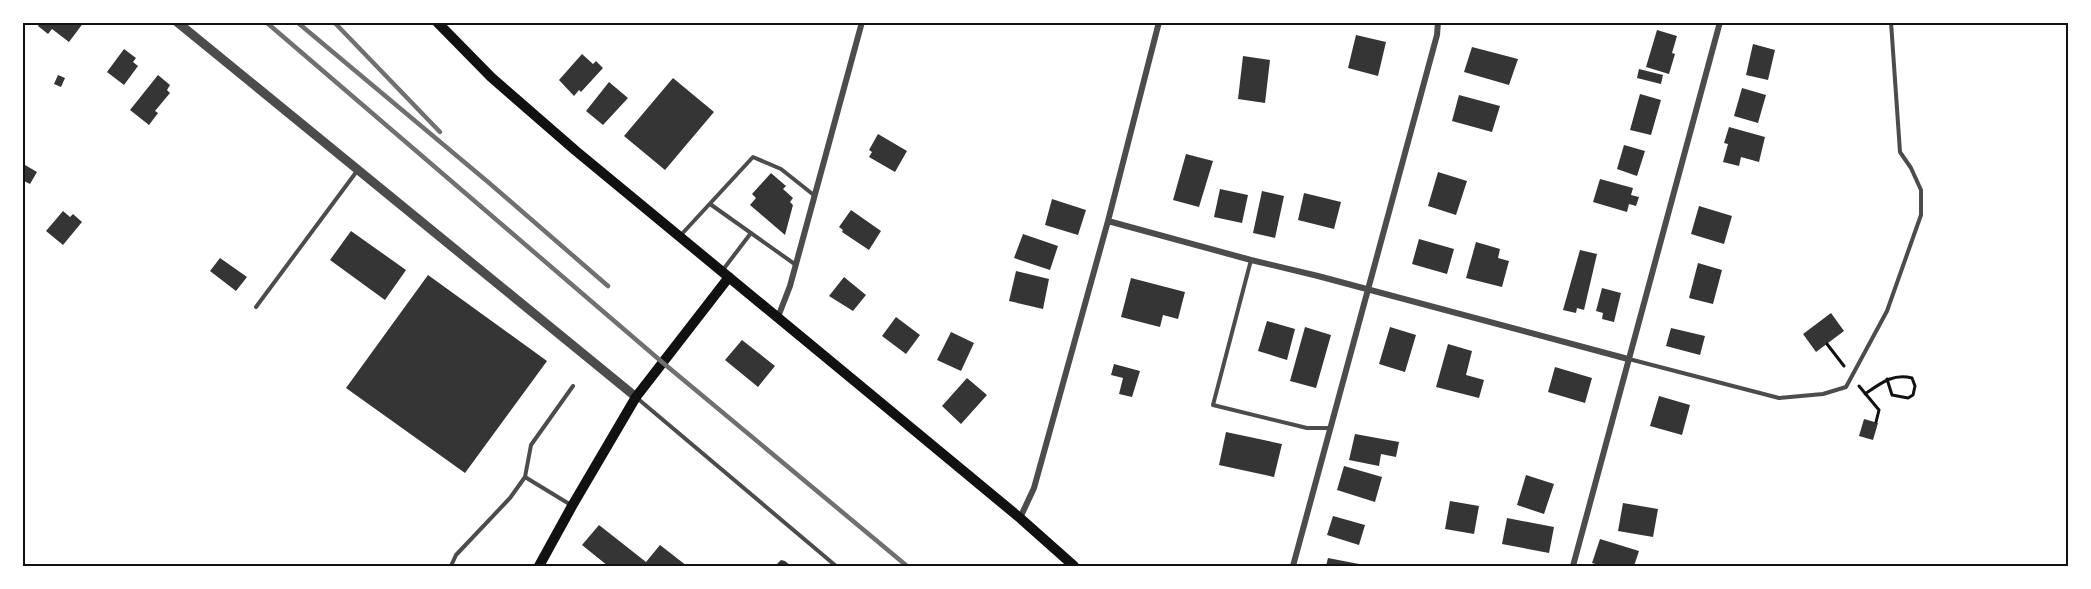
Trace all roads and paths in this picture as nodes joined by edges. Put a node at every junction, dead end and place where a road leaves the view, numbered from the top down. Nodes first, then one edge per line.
1 (177, 22) edge
2 (437, 22) edge
3 (862, 22) edge
4 (1159, 22) edge
5 (1438, 22) edge
6 (1720, 22) edge
7 (1891, 22) edge
8 (358, 171) junction
9 (815, 196) junction
10 (710, 204) junction
11 (1108, 221) junction
12 (751, 234) junction
13 (679, 236) junction
14 (1251, 260) junction
15 (796, 265) junction
16 (725, 274) junction
17 (1370, 290) junction
18 (256, 308) dead end
19 (778, 317) junction
20 (1628, 359) junction
21 (1887, 379) junction
22 (573, 386) dead end
23 (1866, 394) dead end
24 (636, 398) junction
25 (1332, 428) junction
26 (525, 477) junction
27 (572, 506) junction
28 (1020, 518) junction
29 (451, 567) edge
30 (539, 567) edge
31 (836, 567) edge
32 (1074, 567) edge
33 (1293, 567) edge
34 (1573, 567) edge

1 - 8 street
2 - 13 main road
3 - 9 street
4 - 11 street
5 - 17 street
6 - 20 street
7 - 20 lane
8 - 18 lane
8 - 24 street
9 - 10 lane
9 - 15 street
10 - 12 lane
10 - 13 lane
11 - 14 street
11 - 28 street
12 - 15 lane
12 - 16 lane
13 - 16 main road
14 - 17 street
14 - 25 lane
15 - 19 street
16 - 19 main road
16 - 24 main road
17 - 20 street
17 - 25 street
19 - 28 main road
20 - 34 street
21 - 21 path
21 - 23 path
22 - 26 lane
24 - 27 main road
24 - 31 lane
25 - 33 street
26 - 27 lane
26 - 29 lane
27 - 30 main road
28 - 32 main road

